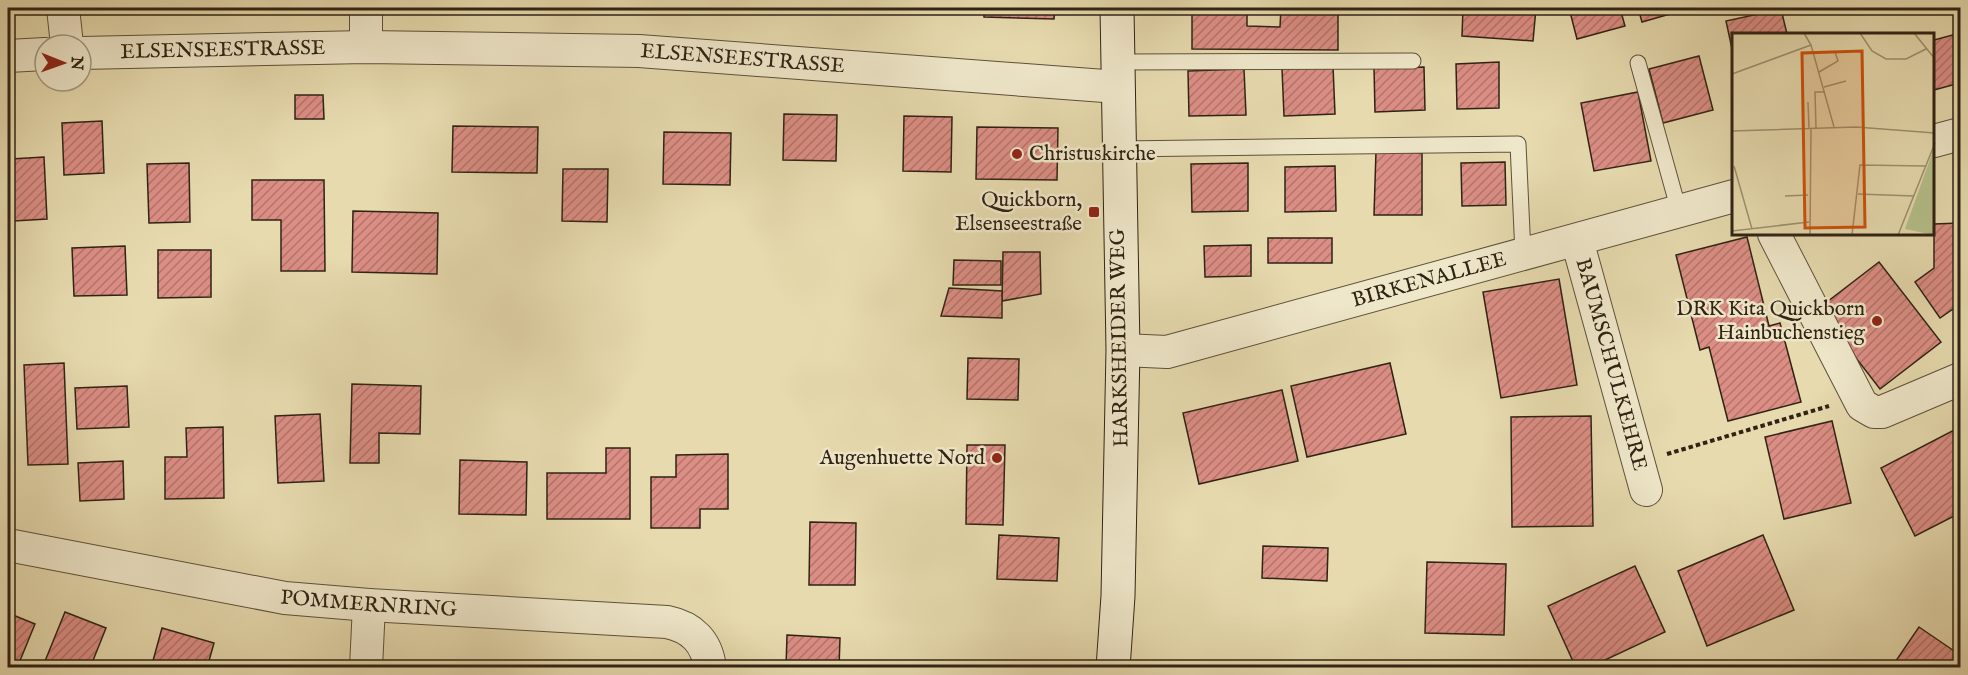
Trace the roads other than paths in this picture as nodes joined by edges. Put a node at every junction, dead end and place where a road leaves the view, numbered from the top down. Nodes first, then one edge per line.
1 (63, 8) edge
2 (366, 8) edge
3 (1117, 8) edge
4 (66, 33) edge
5 (366, 47) junction
6 (93, 53) edge
7 (33, 55) edge
8 (8, 56) edge
9 (1413, 61) dead end
10 (1638, 63) dead end
11 (1118, 74) junction
12 (1960, 134) edge
13 (1935, 141) edge
14 (1119, 149) junction
15 (1732, 197) edge
16 (1679, 211) junction
17 (1775, 236) edge
18 (1577, 240) junction
19 (1523, 254) junction
20 (1123, 350) junction
21 (1960, 379) edge
22 (1641, 476) road end
23 (8, 545) edge
24 (369, 605) junction
25 (366, 668) edge
26 (710, 668) edge
27 (1113, 668) edge

1 - 4 street
2 - 5 street
3 - 11 main road, HARKSHEIDER WEG
5 - 6 street, ELSENSEESTRASSE
5 - 11 street, ELSENSEESTRASSE
7 - 8 street
9 - 11 lane
10 - 16 lane
11 - 14 main road, HARKSHEIDER WEG
12 - 13 street
14 - 19 lane
14 - 20 main road, HARKSHEIDER WEG
15 - 16 street, BIRKENALLEE
16 - 18 street, BIRKENALLEE
17 - 21 street
18 - 19 street, BIRKENALLEE
18 - 22 street, BAUMSCHULKEHRE
19 - 20 street, BIRKENALLEE
20 - 27 main road, HARKSHEIDER WEG
23 - 24 street, POMMERNRING
24 - 25 street
24 - 26 street, POMMERNRING

